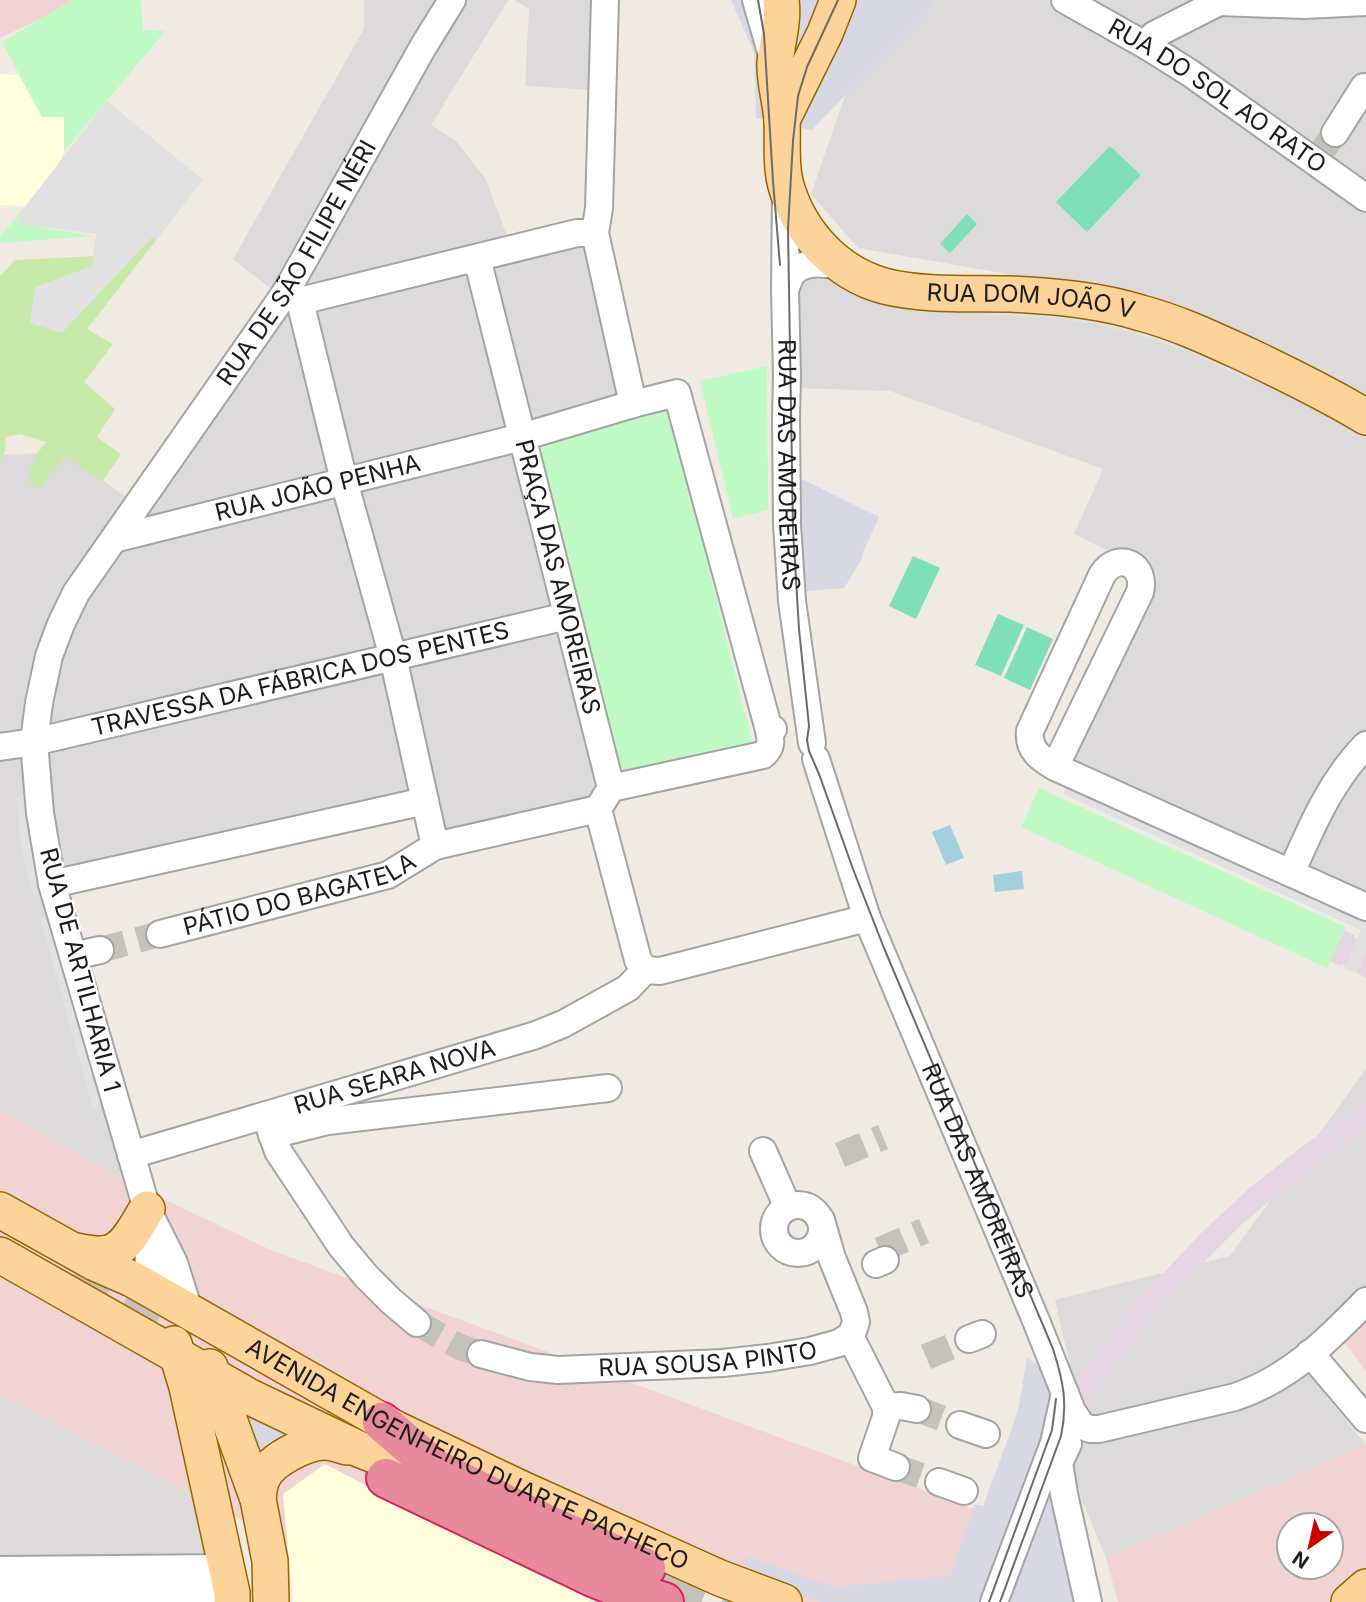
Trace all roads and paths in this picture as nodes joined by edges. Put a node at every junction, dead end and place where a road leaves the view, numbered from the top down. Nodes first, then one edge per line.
1 (452, 0) edge
2 (605, 0) edge
3 (756, 0) edge
4 (781, 0) edge
5 (802, 0) edge
6 (838, 0) edge
7 (861, 0) edge
8 (1065, 0) edge
9 (1366, 2) edge
10 (825, 33) junction
11 (1147, 46) junction
12 (778, 51) junction
13 (1366, 88) edge
14 (782, 120) junction
15 (1324, 150) junction
16 (786, 187) junction
17 (1366, 198) edge
18 (595, 233) junction
19 (477, 258) junction
20 (842, 266) junction
21 (785, 290) junction
22 (293, 297) junction
23 (633, 404) junction
24 (1366, 417) edge
25 (522, 436) junction
26 (344, 481) junction
27 (114, 538) junction
28 (567, 616) junction
29 (394, 657) junction
30 (795, 735) junction
31 (34, 742) junction
32 (1366, 745) edge
33 (0, 747) edge
34 (1055, 767) junction
35 (604, 798) junction
36 (425, 801) junction
37 (435, 846) junction
38 (1291, 873) junction
39 (52, 884) junction
40 (1366, 907) edge
41 (867, 918) junction
42 (160, 934) tunnel mouth
43 (100, 950) tunnel mouth
44 (73, 957) junction
45 (645, 970) junction
46 (608, 1088) dead end
47 (268, 1125) junction
48 (763, 1150) dead end
49 (131, 1155) junction
50 (791, 1205) junction
51 (0, 1209) edge
52 (147, 1209) junction
53 (821, 1220) junction
54 (73, 1251) junction
55 (803, 1253) junction
56 (0, 1255) edge
57 (832, 1258) junction
58 (158, 1294) junction
59 (1366, 1301) edge
60 (189, 1311) junction
61 (417, 1323) tunnel mouth
62 (849, 1336) junction
63 (1310, 1353) junction
64 (481, 1354) tunnel mouth
65 (193, 1373) junction
66 (1065, 1393) junction
67 (886, 1407) junction
68 (917, 1409) tunnel mouth
69 (1366, 1419) edge
70 (960, 1425) tunnel mouth
71 (1082, 1426) junction
72 (372, 1429) junction
73 (986, 1434) dead end
74 (884, 1462) dead end
75 (386, 1478) dead end
76 (939, 1482) tunnel mouth
77 (964, 1491) dead end
78 (258, 1499) junction
79 (646, 1568) tunnel mouth
80 (0, 1570) edge
81 (230, 1587) edge
82 (1366, 1587) edge
83 (0, 1595) edge
84 (271, 1602) edge
85 (664, 1602) tunnel mouth
86 (685, 1602) tunnel mouth
87 (784, 1602) edge
88 (994, 1602) edge
89 (1088, 1602) edge
90 (1349, 1602) edge

1 - 22 street, RUA DE SÃO FILIPE NÉRI
2 - 18 street
3 - 12 street
4 - 12 main road, RUA DOM JOÃO V
5 - 12 main road
6 - 10 main road
7 - 10 main road
8 - 11 street, RUA DO SOL AO RATO
9 - 11 street
10 - 14 main road
11 - 15 street, RUA DO SOL AO RATO
12 - 14 main road, RUA DOM JOÃO V
13 - 15 street
14 - 16 main road, RUA DOM JOÃO V
15 - 17 street, RUA DO SOL AO RATO
16 - 20 main road, RUA DOM JOÃO V
16 - 21 street, RUA DAS AMOREIRAS
18 - 19 street
18 - 23 street
19 - 22 street
19 - 25 street
20 - 21 street
20 - 24 main road, RUA DOM JOÃO V
21 - 30 street, RUA DAS AMOREIRAS
22 - 26 street
22 - 27 street, RUA DE SÃO FILIPE NÉRI
23 - 25 street, PRAÇA DAS AMOREIRAS
23 - 30 street, PRAÇA DAS AMOREIRAS
25 - 26 street, RUA JOÃO PENHA
25 - 28 street, PRAÇA DAS AMOREIRAS
26 - 27 street, RUA JOÃO PENHA
26 - 29 street
27 - 31 street, RUA DE ARTILHARIA 1
28 - 29 street, TRAVESSA DA FÁBRICA DOS PENTES
28 - 35 street, PRAÇA DAS AMOREIRAS
29 - 31 street, TRAVESSA DA FÁBRICA DOS PENTES
29 - 36 street
30 - 35 street
30 - 41 street, RUA DAS AMOREIRAS
31 - 33 street, TRAVESSA DA FÁBRICA DOS PENTES
31 - 39 street, RUA DE ARTILHARIA 1
32 - 38 street
34 - 34 street
34 - 38 street
35 - 37 street, PÁTIO DO BAGATELA
35 - 45 street, PRAÇA DAS AMOREIRAS
36 - 37 street
36 - 39 street
37 - 42 street, PÁTIO DO BAGATELA
38 - 40 street
39 - 44 street, RUA DE ARTILHARIA 1
41 - 45 street
41 - 66 street, RUA DAS AMOREIRAS
43 - 44 street
44 - 49 street, RUA DE ARTILHARIA 1
45 - 47 street, RUA SEARA NOVA
46 - 47 street
47 - 49 street, RUA SEARA NOVA
47 - 61 street
48 - 50 street
49 - 52 street, RUA DE ARTILHARIA 1
50 - 53 street
50 - 55 street
51 - 54 main road, AVENIDA ENGENHEIRO DUARTE PACHECO
52 - 54 main road
52 - 58 street
52 - 60 street
53 - 55 street
53 - 57 street, RUA SOUSA PINTO
54 - 58 main road, AVENIDA ENGENHEIRO DUARTE PACHECO
55 - 57 street
56 - 65 main road, AVENIDA ENGENHEIRO DUARTE PACHECO
57 - 62 street, RUA SOUSA PINTO
58 - 60 main road, AVENIDA ENGENHEIRO DUARTE PACHECO
58 - 65 main road
59 - 63 street
60 - 65 main road
60 - 72 main road, AVENIDA ENGENHEIRO DUARTE PACHECO
62 - 64 street, RUA SOUSA PINTO
62 - 67 street
63 - 69 street
63 - 71 street
65 - 72 main road, AVENIDA ENGENHEIRO DUARTE PACHECO
65 - 78 main road
65 - 81 main road
66 - 71 street, RUA DAS AMOREIRAS
66 - 88 street
67 - 68 street
67 - 74 street
70 - 73 street
71 - 89 street
72 - 78 main road
72 - 79 highway
72 - 86 main road, AVENIDA ENGENHEIRO DUARTE PACHECO
72 - 87 main road, AVENIDA ENGENHEIRO DUARTE PACHECO
75 - 85 highway
76 - 77 street
78 - 84 main road
80 - 81 street
81 - 83 street
82 - 90 main road

